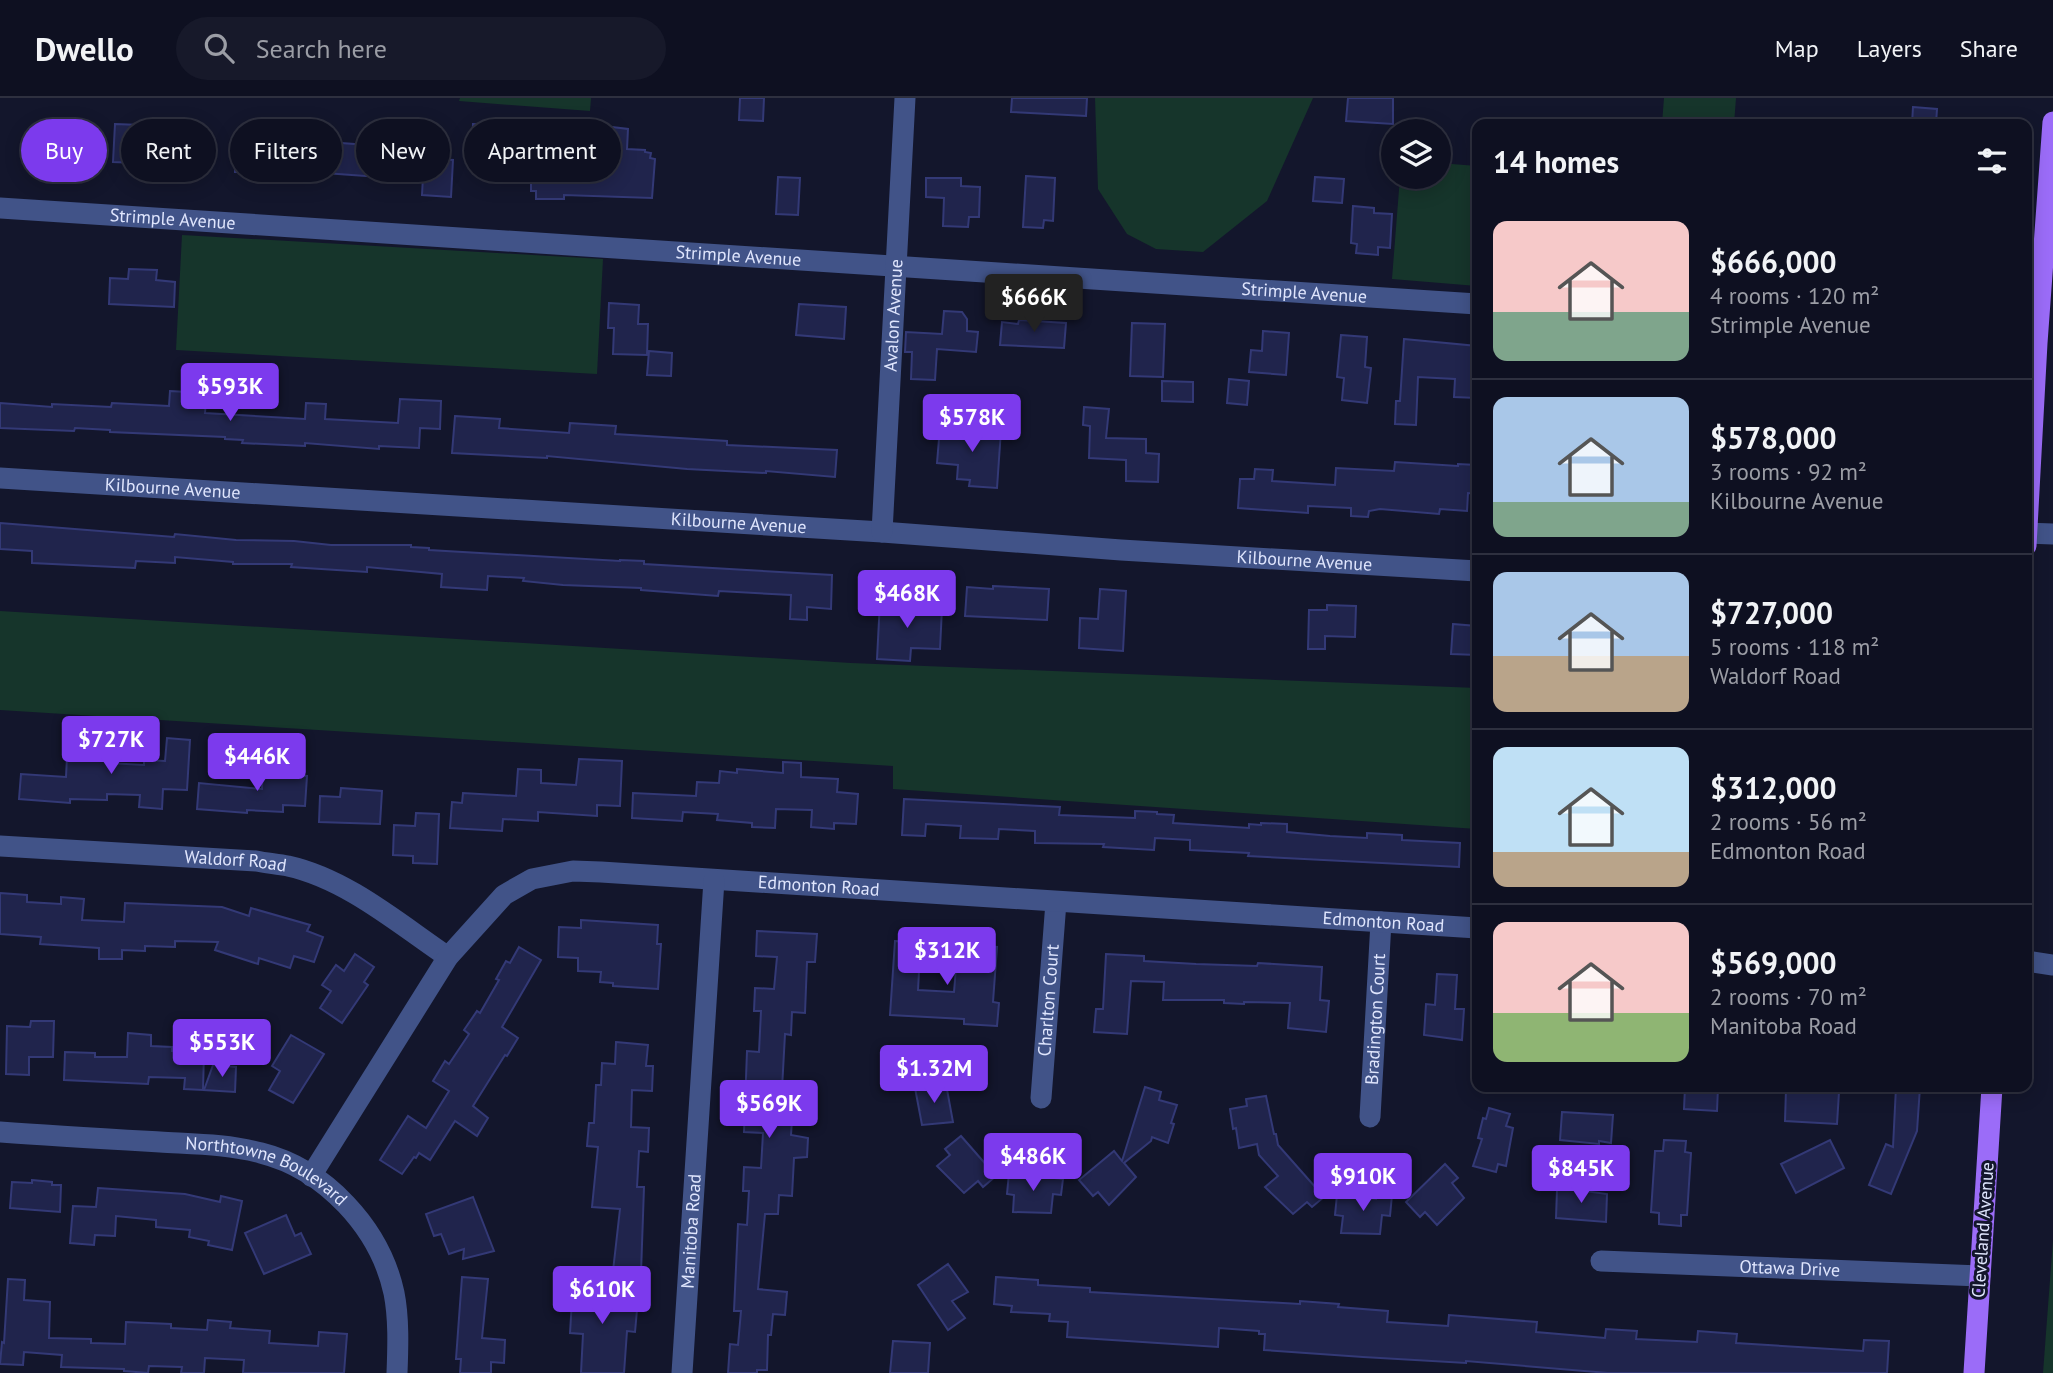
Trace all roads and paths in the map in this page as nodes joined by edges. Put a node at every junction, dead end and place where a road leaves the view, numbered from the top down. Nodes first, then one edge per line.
1 (905, 98) edge
2 (2053, 122) edge
3 (0, 208) edge
4 (898, 267) junction
5 (1472, 304) edge
6 (2032, 333) edge
7 (0, 478) edge
8 (882, 532) junction
9 (2053, 534) edge
10 (2032, 538) edge
11 (1472, 570) edge
12 (0, 846) edge
13 (714, 880) junction
14 (1056, 902) junction
15 (1381, 922) junction
16 (1472, 928) edge
17 (448, 957) junction
18 (2032, 962) edge
19 (2053, 965) edge
20 (1992, 1092) edge
21 (1041, 1098) dead end
22 (1370, 1117) dead end
23 (0, 1132) edge
24 (311, 1176) junction
25 (1601, 1261) dead end
26 (1980, 1276) junction
27 (397, 1373) edge
28 (682, 1373) edge
29 (1974, 1373) edge

1 - 4 street, Avalon Avenue
2 - 6 main road
3 - 4 street, Strimple Avenue
4 - 5 street, Strimple Avenue
4 - 8 street, Avalon Avenue
7 - 8 street, Kilbourne Avenue
8 - 11 street, Kilbourne Avenue
9 - 10 street
12 - 17 street, Waldorf Road
13 - 14 street, Edmonton Road
13 - 17 street, Edmonton Road
13 - 28 street, Manitoba Road
14 - 15 street, Edmonton Road
14 - 21 street, Charlton Court
15 - 16 street, Edmonton Road
15 - 22 street, Bradington Court
17 - 24 street, Edmonton Road
18 - 19 street
20 - 26 main road, Cleveland Avenue
23 - 24 street, Northtowne Boulevard
24 - 27 street, Northtowne Boulevard
25 - 26 street, Ottawa Drive
26 - 29 main road, Cleveland Avenue

